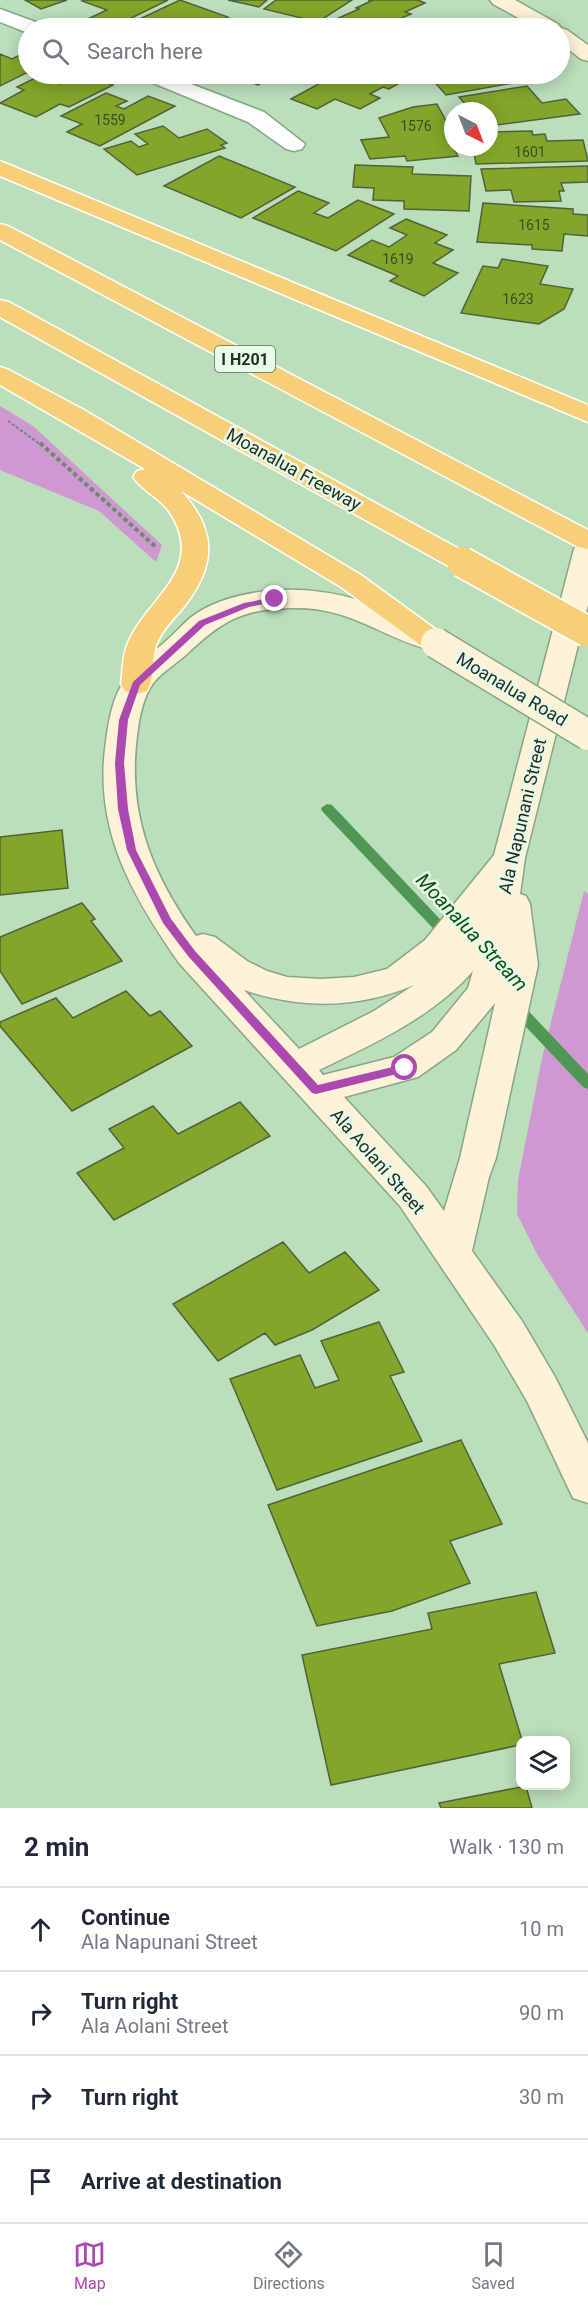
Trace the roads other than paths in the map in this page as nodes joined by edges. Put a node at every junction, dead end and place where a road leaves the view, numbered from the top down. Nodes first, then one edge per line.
1 (500, 0) edge
2 (0, 15) edge
3 (533, 18) edge
4 (18, 22) edge
5 (570, 42) edge
6 (588, 55) edge
7 (173, 84) edge
8 (294, 144) dead end
9 (0, 168) edge
10 (0, 231) edge
11 (0, 307) edge
12 (0, 375) edge
13 (0, 380) edge
14 (588, 414) edge
15 (588, 541) edge
16 (588, 549) edge
17 (588, 632) edge
18 (436, 643) junction
19 (136, 684) junction
20 (588, 735) edge
21 (509, 858) junction
22 (167, 921) junction
23 (305, 1079) junction
24 (453, 1252) junction
25 (588, 1485) edge

1 - 3 street
2 - 4 street
5 - 6 street
7 - 8 street
9 - 14 highway
10 - 15 highway, I H201
11 - 17 highway, Moanalua Freeway, bridge
12 - 18 highway
13 - 19 highway
16 - 21 street, Ala Napunani Street
18 - 19 street, Moanalua Road
18 - 20 street, Moanalua Road, bridge
19 - 22 street, Ala Aolani Street
21 - 22 street
21 - 23 street
21 - 23 street, Ala Napunani Street
21 - 24 street
22 - 23 street, Ala Aolani Street
23 - 24 street, Ala Aolani Street
24 - 25 street, Ala Aolani Street

